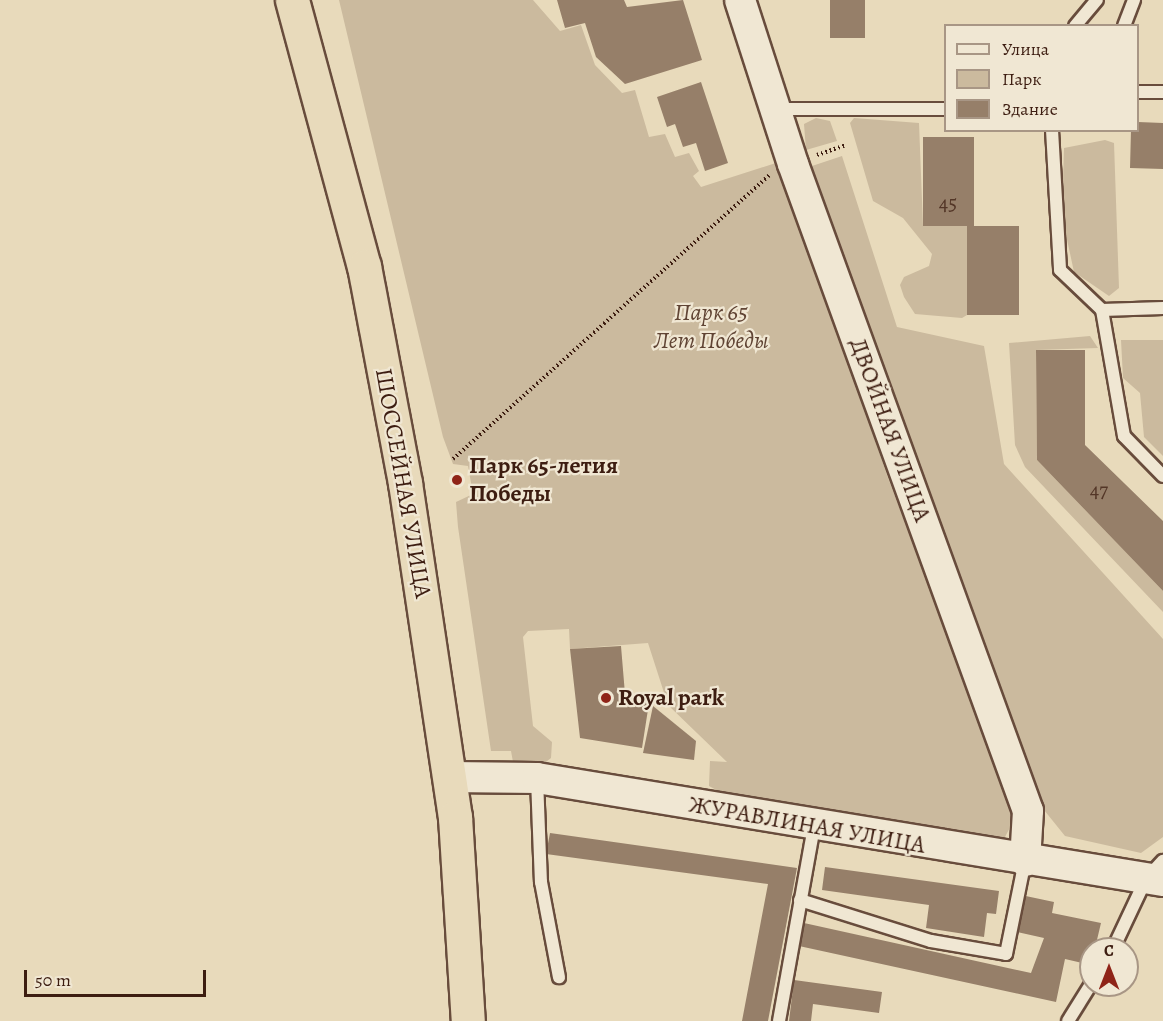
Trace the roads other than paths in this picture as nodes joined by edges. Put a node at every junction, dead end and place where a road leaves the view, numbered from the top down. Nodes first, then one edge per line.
1 (292, 0) edge
2 (740, 0) edge
3 (1097, 0) edge
4 (1134, 0) edge
5 (1077, 24) edge
6 (1125, 24) edge
7 (1139, 92) edge
8 (1163, 92) edge
9 (944, 109) edge
10 (774, 110) junction
11 (1052, 132) edge
12 (1163, 308) edge
13 (1102, 310) junction
14 (1163, 476) edge
15 (450, 777) junction
16 (537, 778) junction
17 (814, 827) junction
18 (1025, 861) junction
19 (1157, 874) edge
20 (800, 900) junction
21 (1120, 937) edge
22 (559, 977) dead end
23 (1083, 997) edge
24 (468, 1021) edge
25 (779, 1021) edge
26 (1068, 1021) edge

1 - 15 highway, ШОССЕЙНАЯ УЛИЦА
2 - 10 street, ДВОЙНАЯ УЛИЦА
3 - 5 lane
4 - 6 lane
7 - 8 lane
9 - 10 lane
10 - 18 street, ДВОЙНАЯ УЛИЦА
11 - 13 lane
12 - 13 lane
13 - 14 lane
15 - 16 street, ЖУРАВЛИНАЯ УЛИЦА
15 - 24 highway, ШОССЕЙНАЯ УЛИЦА
16 - 17 street, ЖУРАВЛИНАЯ УЛИЦА
16 - 22 lane
17 - 18 street, ЖУРАВЛИНАЯ УЛИЦА
17 - 20 lane
18 - 19 street, ЖУРАВЛИНАЯ УЛИЦА
18 - 20 lane
19 - 21 lane
20 - 25 lane
23 - 26 lane

